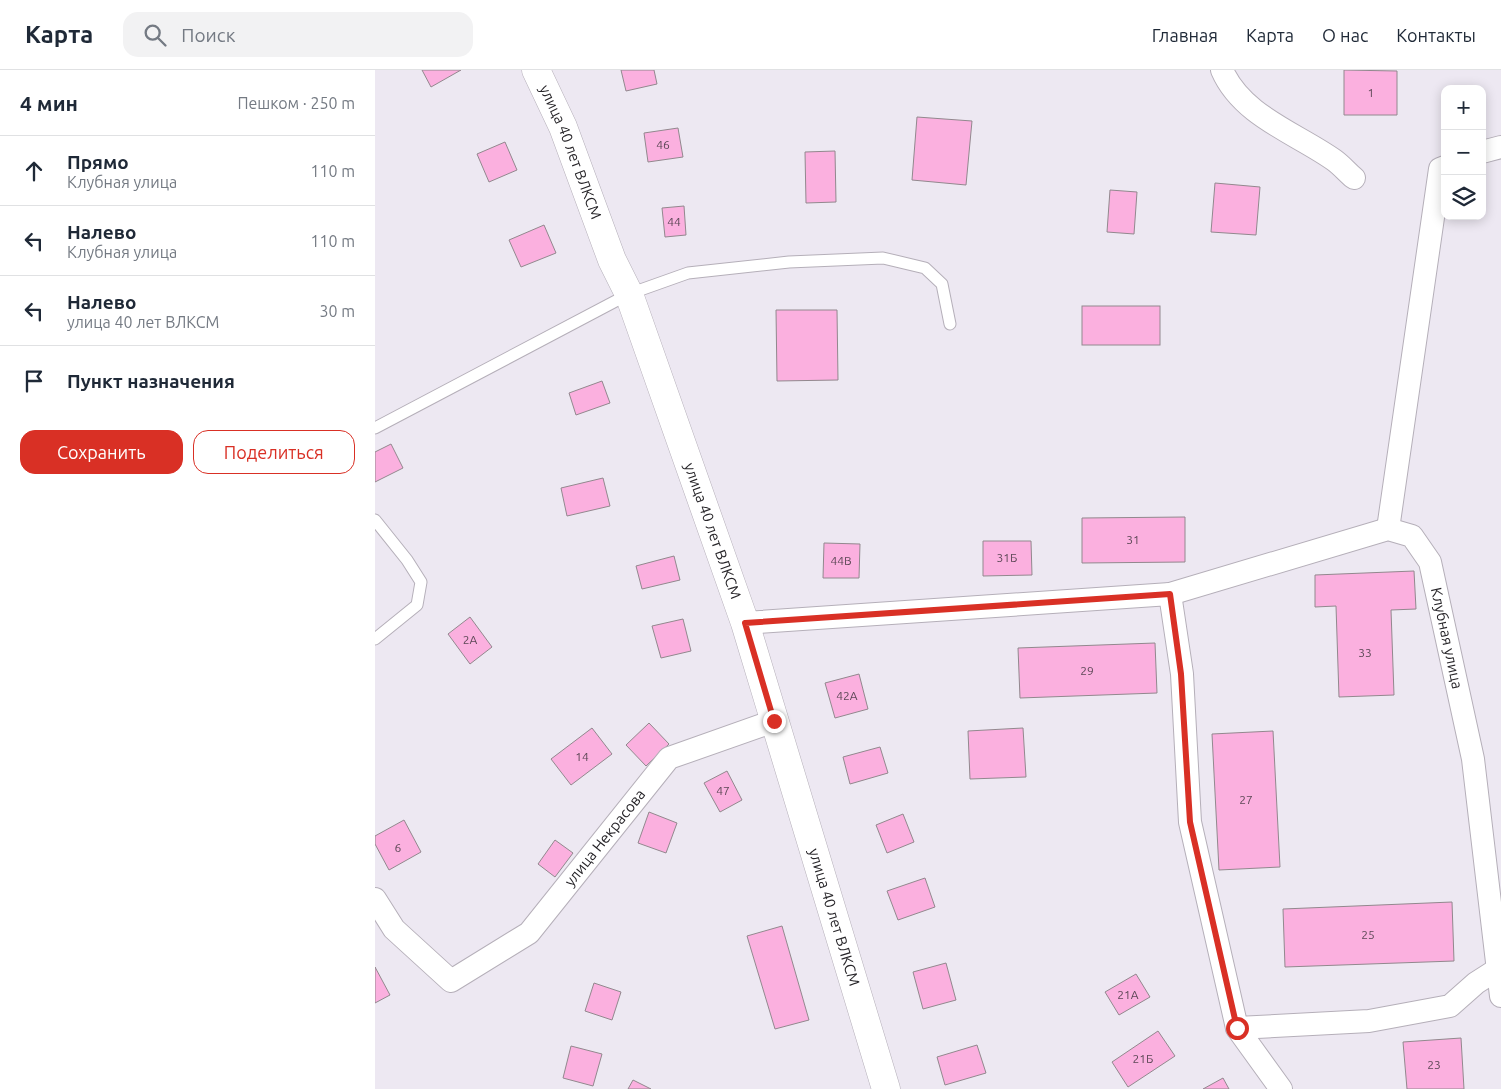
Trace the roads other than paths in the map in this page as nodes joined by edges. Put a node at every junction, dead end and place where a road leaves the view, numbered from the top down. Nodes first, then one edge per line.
1 (536, 70) edge
2 (1222, 70) edge
3 (1501, 147) edge
4 (1486, 151) edge
5 (1441, 175) edge
6 (1354, 178) dead end
7 (629, 294) junction
8 (950, 324) dead end
9 (375, 428) edge
10 (375, 520) edge
11 (1388, 529) junction
12 (1170, 594) junction
13 (745, 623) junction
14 (375, 639) edge
15 (774, 721) junction
16 (375, 899) edge
17 (1499, 967) edge
18 (1501, 996) edge
19 (1237, 1028) junction
20 (886, 1089) edge
21 (1281, 1089) edge

1 - 7 street, улица 40 лет ВЛКСМ
2 - 6 street
3 - 4 street
5 - 11 street
7 - 8 lane
7 - 9 lane
7 - 13 street, улица 40 лет ВЛКСМ
10 - 14 lane
11 - 12 street
11 - 17 street, Клубная улица
12 - 13 street
12 - 19 street
13 - 15 street, улица 40 лет ВЛКСМ
15 - 16 street, улица Некрасова
15 - 20 street, улица 40 лет ВЛКСМ
17 - 18 street, Клубная улица
17 - 19 street
19 - 21 street

